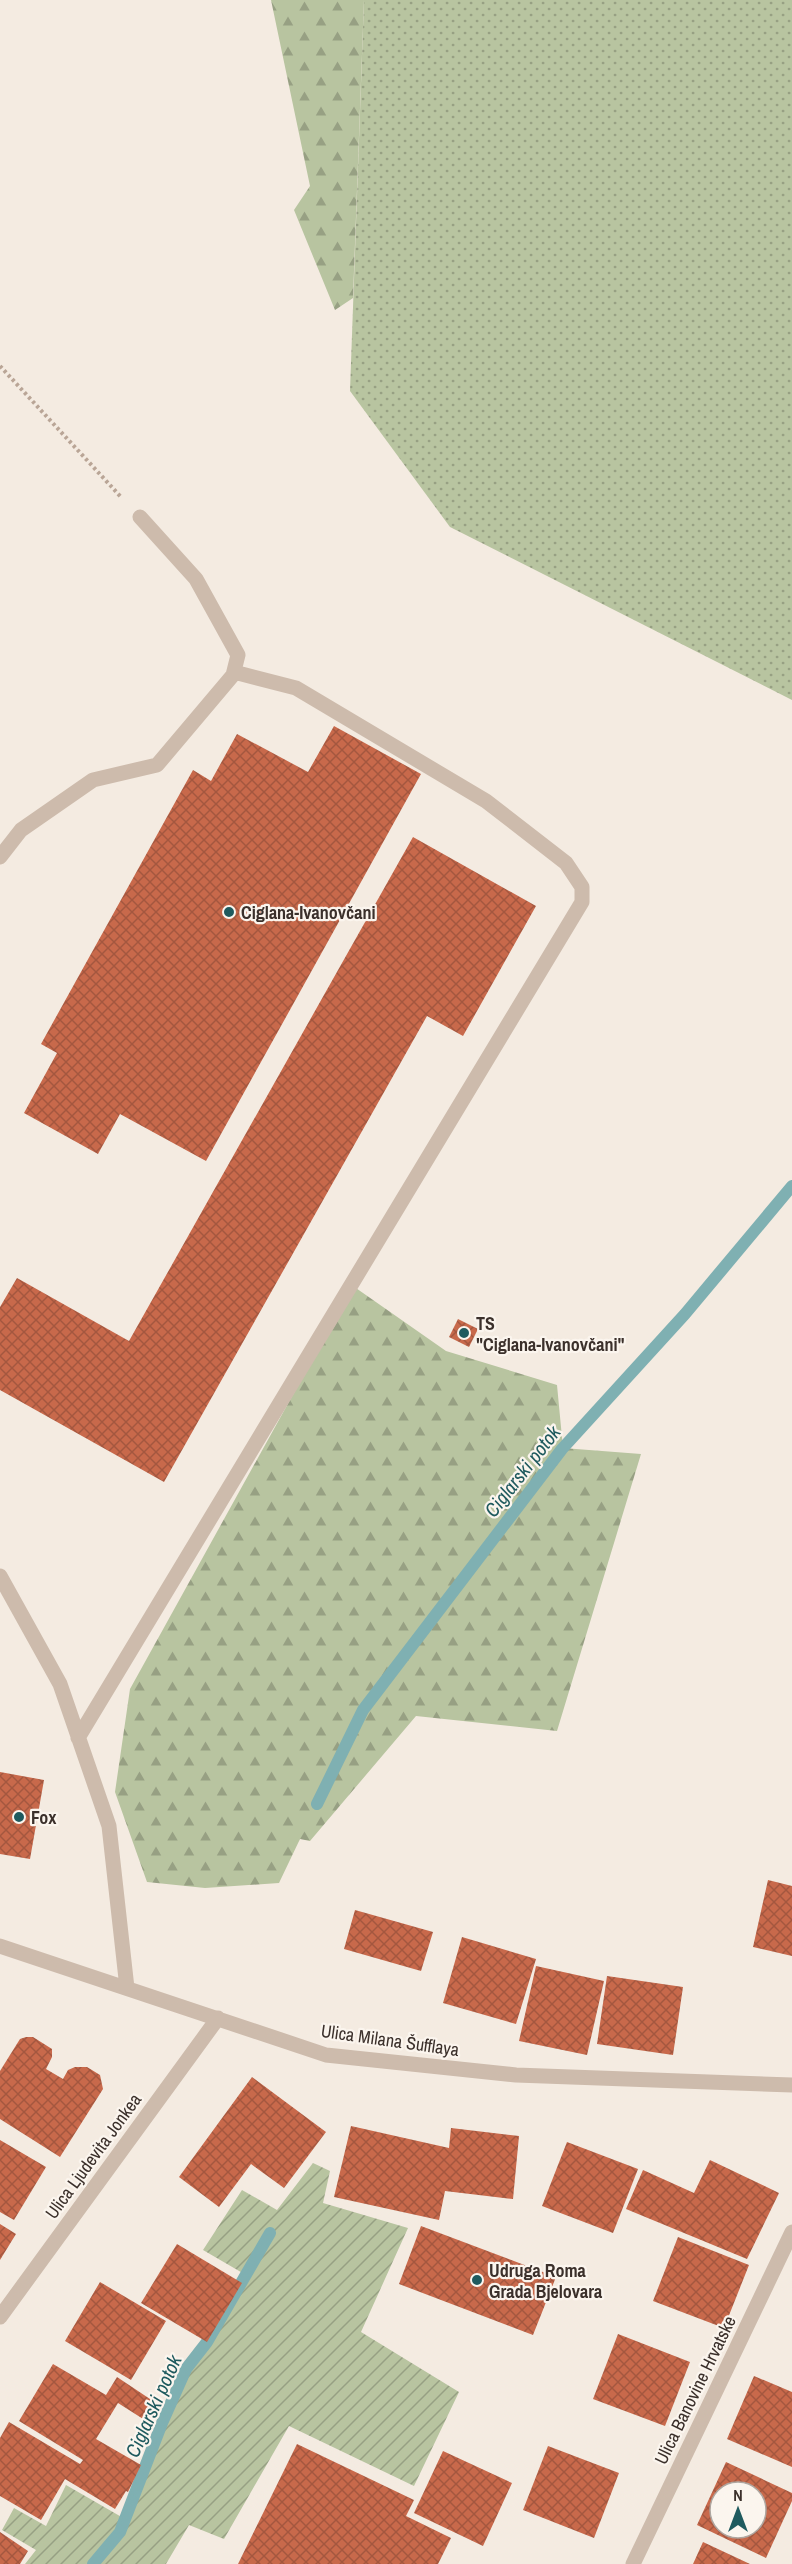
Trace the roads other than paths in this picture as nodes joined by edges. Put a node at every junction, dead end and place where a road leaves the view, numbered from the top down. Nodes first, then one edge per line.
1 (140, 517) road end
2 (234, 672) junction
3 (0, 857) edge
4 (0, 1576) edge
5 (78, 1738) junction
6 (0, 1946) edge
7 (127, 1988) junction
8 (218, 2018) junction
9 (792, 2085) edge
10 (792, 2232) edge
11 (0, 2317) edge
12 (633, 2564) edge

1 - 2 street
2 - 3 street
2 - 5 street
4 - 5 street
5 - 7 street
6 - 7 street, Ulica Milana Šufflaya
7 - 8 street, Ulica Milana Šufflaya
8 - 9 street, Ulica Milana Šufflaya
8 - 11 street, Ulica Ljudevita Jonkea
10 - 12 street, Ulica Banovine Hrvatske

